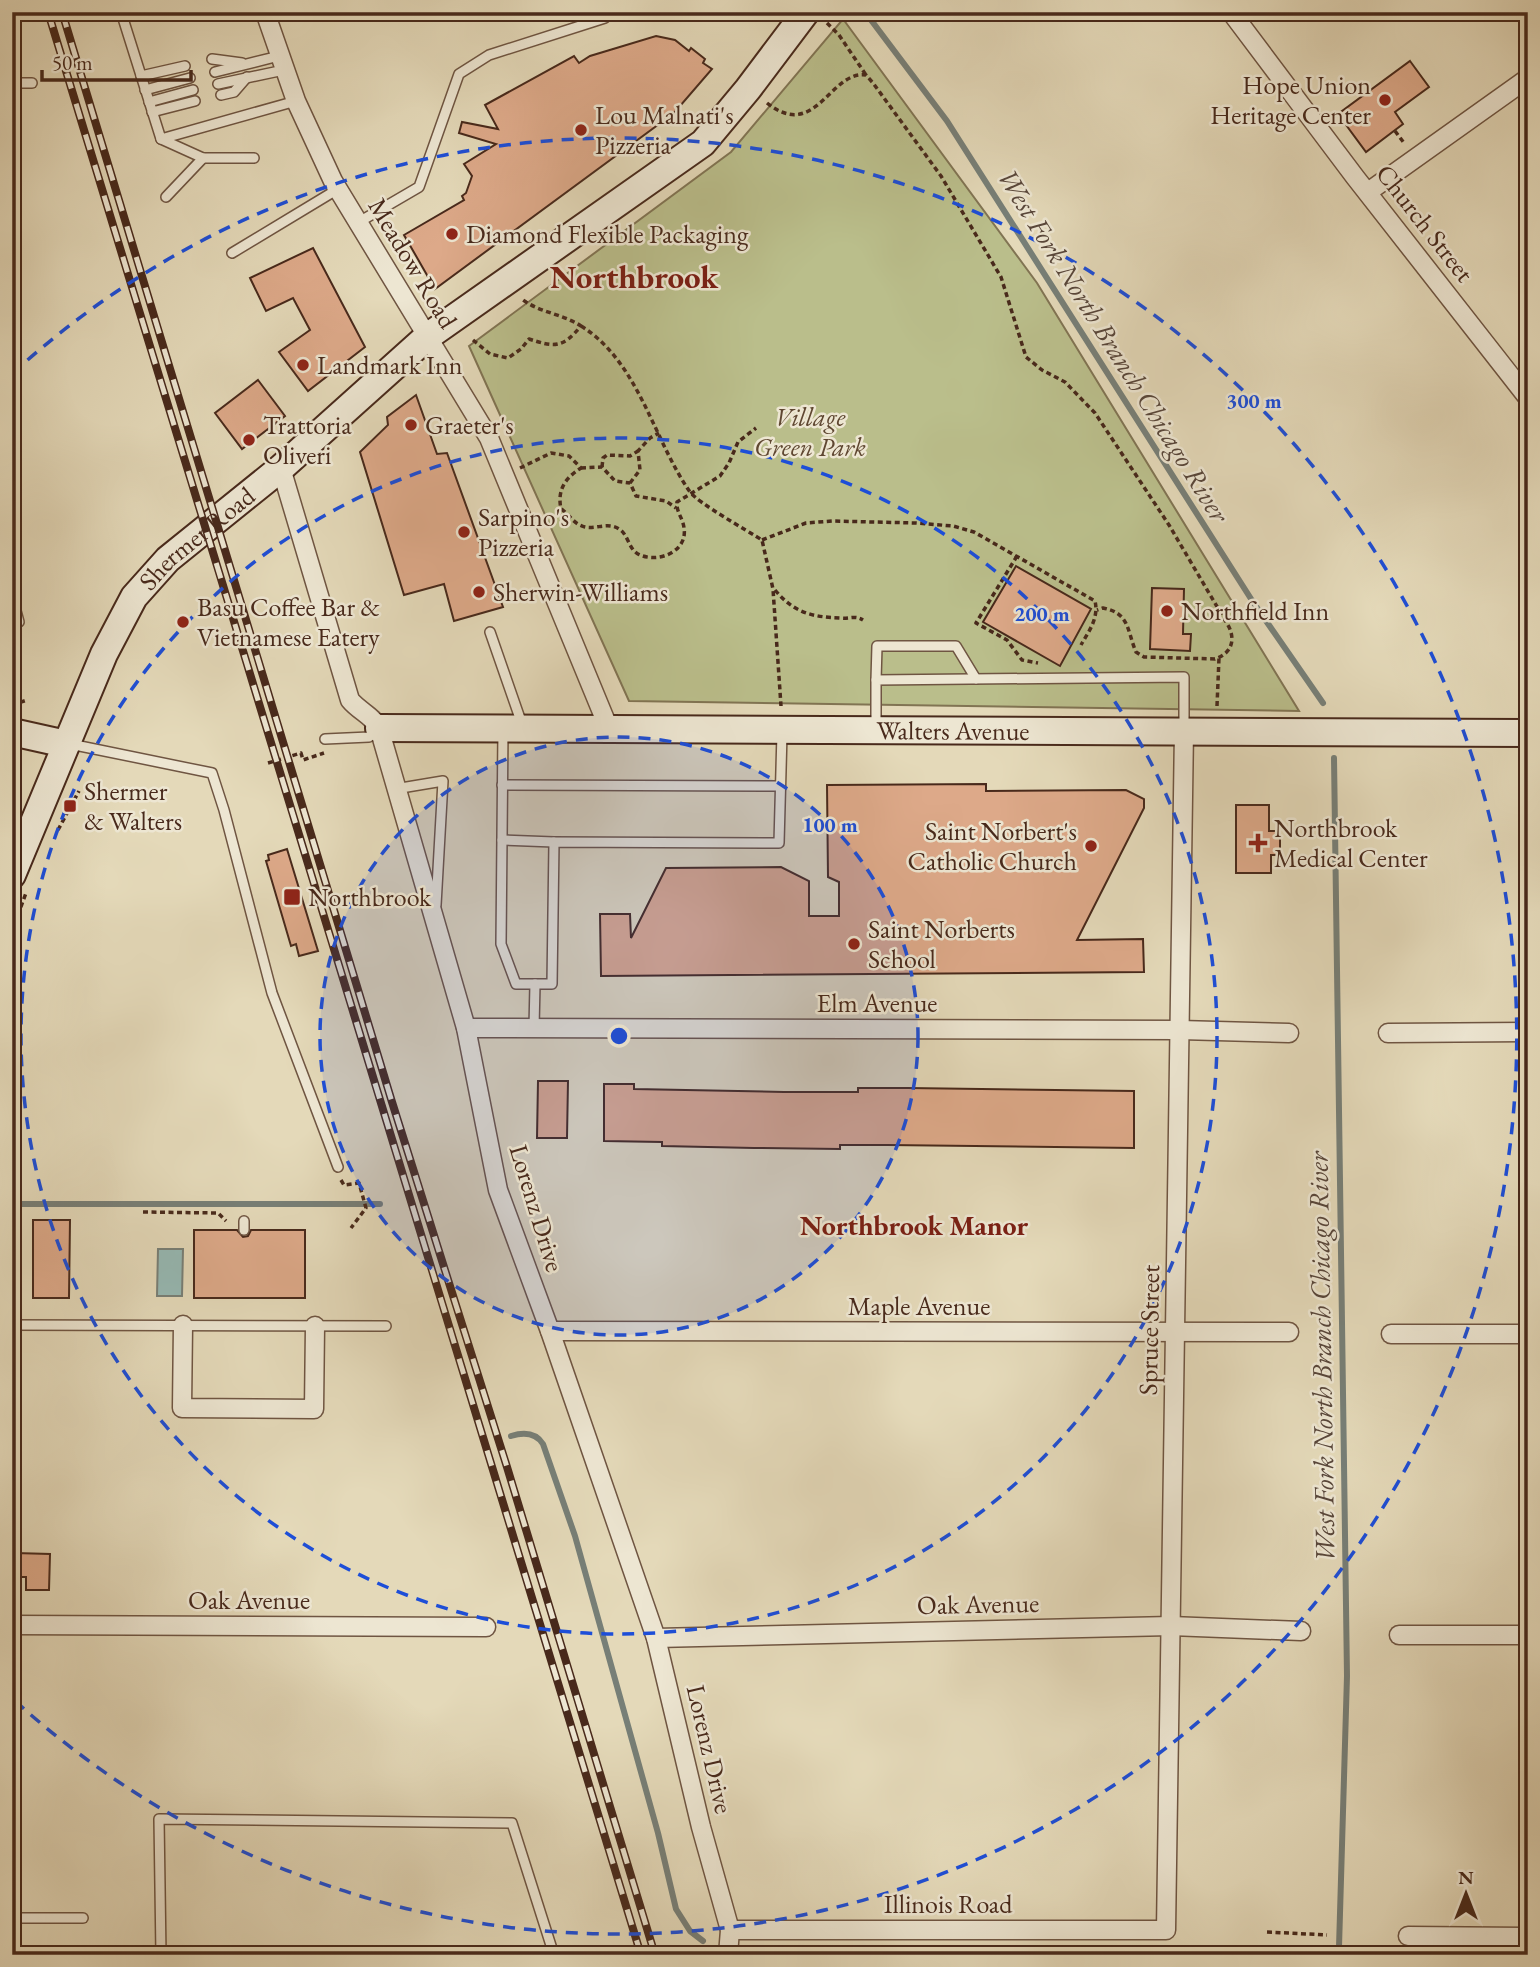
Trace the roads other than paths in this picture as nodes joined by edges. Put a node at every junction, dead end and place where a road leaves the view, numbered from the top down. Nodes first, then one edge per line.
1 (121, 12) edge
2 (265, 12) edge
3 (604, 12) edge
4 (1231, 12) edge
5 (816, 18) edge
6 (212, 59) dead end
7 (281, 63) junction
8 (248, 64) junction
9 (185, 65) dead end
10 (215, 72) dead end
11 (141, 76) junction
12 (190, 78) dead end
13 (247, 78) junction
14 (1528, 78) edge
15 (12, 83) edge
16 (32, 83) dead end
17 (218, 84) dead end
18 (145, 90) junction
19 (193, 90) dead end
20 (221, 95) dead end
21 (296, 101) junction
22 (149, 102) junction
23 (195, 102) dead end
24 (152, 112) junction
25 (161, 139) junction
26 (203, 158) junction
27 (254, 158) dead end
28 (338, 189) junction
29 (1368, 192) junction
30 (166, 197) dead end
31 (359, 222) junction
32 (232, 253) dead end
33 (427, 337) junction
34 (1528, 398) edge
35 (281, 468) junction
36 (12, 596) edge
37 (19, 622) dead end
38 (490, 632) dead end
39 (976, 679) junction
40 (876, 680) junction
41 (781, 717) junction
42 (379, 728) junction
43 (513, 728) junction
44 (609, 729) junction
45 (876, 729) junction
46 (1184, 730) junction
47 (12, 732) edge
48 (1528, 733) edge
49 (325, 739) dead end
50 (66, 744) junction
51 (502, 785) junction
52 (780, 786) junction
53 (395, 789) junction
54 (502, 840) junction
55 (554, 842) junction
56 (15, 860) edge
57 (435, 923) junction
58 (535, 985) junction
59 (466, 1028) junction
60 (534, 1028) junction
61 (1180, 1030) junction
62 (1528, 1032) edge
63 (1289, 1033) dead end
64 (1388, 1033) dead end
65 (338, 1167) dead end
66 (12, 1325) edge
67 (183, 1325) junction
68 (314, 1326) junction
69 (386, 1326) dead end
70 (550, 1331) junction
71 (1175, 1332) junction
72 (1289, 1332) dead end
73 (1391, 1334) dead end
74 (1528, 1334) edge
75 (12, 1625) edge
76 (1171, 1626) junction
77 (486, 1627) dead end
78 (1301, 1631) dead end
79 (1399, 1635) dead end
80 (1528, 1635) edge
81 (656, 1638) junction
82 (12, 1918) edge
83 (83, 1918) dead end
84 (730, 1930) junction
85 (1166, 1930) joint
86 (1408, 1936) dead end
87 (1528, 1937) edge
88 (161, 1955) edge
89 (554, 1955) edge
90 (728, 1955) edge

1 - 11 lane
2 - 7 street, Meadow Road
3 - 31 lane
4 - 29 street, Church Street
5 - 33 street, Shermer Road
6 - 8 lane
7 - 8 lane
7 - 13 lane
7 - 21 street, Meadow Road
8 - 10 lane
9 - 11 lane
11 - 18 lane
12 - 18 lane
13 - 17 lane
13 - 20 lane
14 - 29 street
15 - 16 lane
18 - 22 lane
19 - 22 lane
21 - 25 lane
21 - 28 street, Meadow Road
22 - 24 lane
23 - 24 lane
24 - 25 lane
25 - 26 lane
26 - 27 lane
26 - 30 lane
28 - 31 street, Meadow Road
28 - 32 lane
29 - 34 street, Church Street
31 - 33 street, Meadow Road
33 - 35 street, Shermer Road
33 - 44 street, Meadow Road
35 - 42 street
35 - 50 street, Shermer Road
36 - 37 lane
38 - 43 lane
39 - 40 lane
39 - 40 lane
39 - 46 lane
40 - 45 lane
41 - 44 street, Walters Avenue
41 - 45 street, Walters Avenue
41 - 52 lane
42 - 43 street, Walters Avenue
42 - 49 lane
42 - 53 street, Lorenz Drive
43 - 44 street, Walters Avenue
43 - 51 lane
45 - 46 street, Walters Avenue
46 - 48 street, Walters Avenue
46 - 61 street, Spruce Street
47 - 50 street
50 - 56 street, Shermer Road
50 - 65 lane
51 - 52 lane
51 - 54 lane
52 - 55 lane
53 - 57 street, Lorenz Drive
53 - 57 lane
54 - 55 lane
54 - 58 lane
55 - 58 lane
57 - 59 street, Lorenz Drive
58 - 60 lane
59 - 60 street, Elm Avenue
59 - 70 street, Lorenz Drive
60 - 61 street, Elm Avenue
61 - 63 street, Elm Avenue
61 - 71 street, Spruce Street
62 - 64 street
66 - 67 lane
67 - 68 lane
67 - 68 street
68 - 69 lane
70 - 71 street, Maple Avenue
70 - 81 street, Lorenz Drive
71 - 72 street, Maple Avenue
71 - 76 street, Spruce Street
73 - 74 street
75 - 77 street, Oak Avenue
76 - 78 street, Oak Avenue
76 - 81 street, Oak Avenue
76 - 85 street, Spruce Street
79 - 80 street
81 - 84 street, Lorenz Drive
82 - 83 lane
84 - 85 street, Illinois Road
84 - 90 street
86 - 87 street
88 - 89 lane

